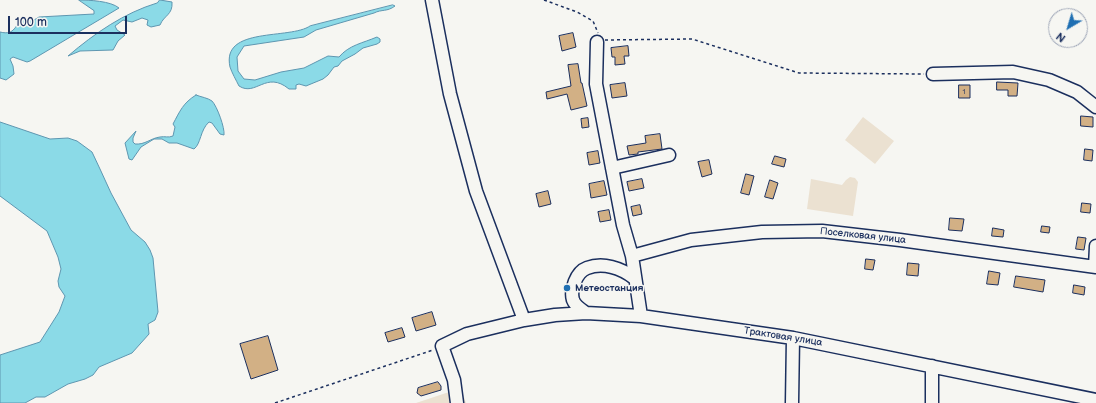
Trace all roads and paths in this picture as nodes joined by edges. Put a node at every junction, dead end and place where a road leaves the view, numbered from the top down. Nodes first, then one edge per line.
1 (432, 0) edge
2 (544, 0) edge
3 (597, 42) junction
4 (934, 74) joint
5 (1096, 107) edge
6 (668, 155) dead end
7 (612, 168) junction
8 (1096, 246) edge
9 (632, 256) junction
10 (1095, 267) edge
11 (634, 278) junction
12 (586, 313) junction
13 (641, 316) junction
14 (524, 320) junction
15 (793, 338) junction
16 (442, 346) junction
17 (932, 366) junction
18 (1076, 400) edge
19 (1096, 400) edge
20 (275, 403) edge
21 (458, 403) edge
22 (792, 403) edge
23 (932, 403) edge

1 - 14 street
2 - 3 path
3 - 4 path
3 - 7 street
4 - 5 street
6 - 7 street
7 - 9 street
8 - 10 street
9 - 10 street, Поселковая улица
9 - 11 street
11 - 12 street
11 - 13 street
12 - 13 street, Трактовая улица
12 - 14 street, Трактовая улица
13 - 15 street, Трактовая улица
14 - 16 street, Трактовая улица
15 - 17 street, Трактовая улица
15 - 22 street
16 - 20 path
16 - 21 street
17 - 18 street, Трактовая улица
17 - 23 street
18 - 19 street, Трактовая улица

